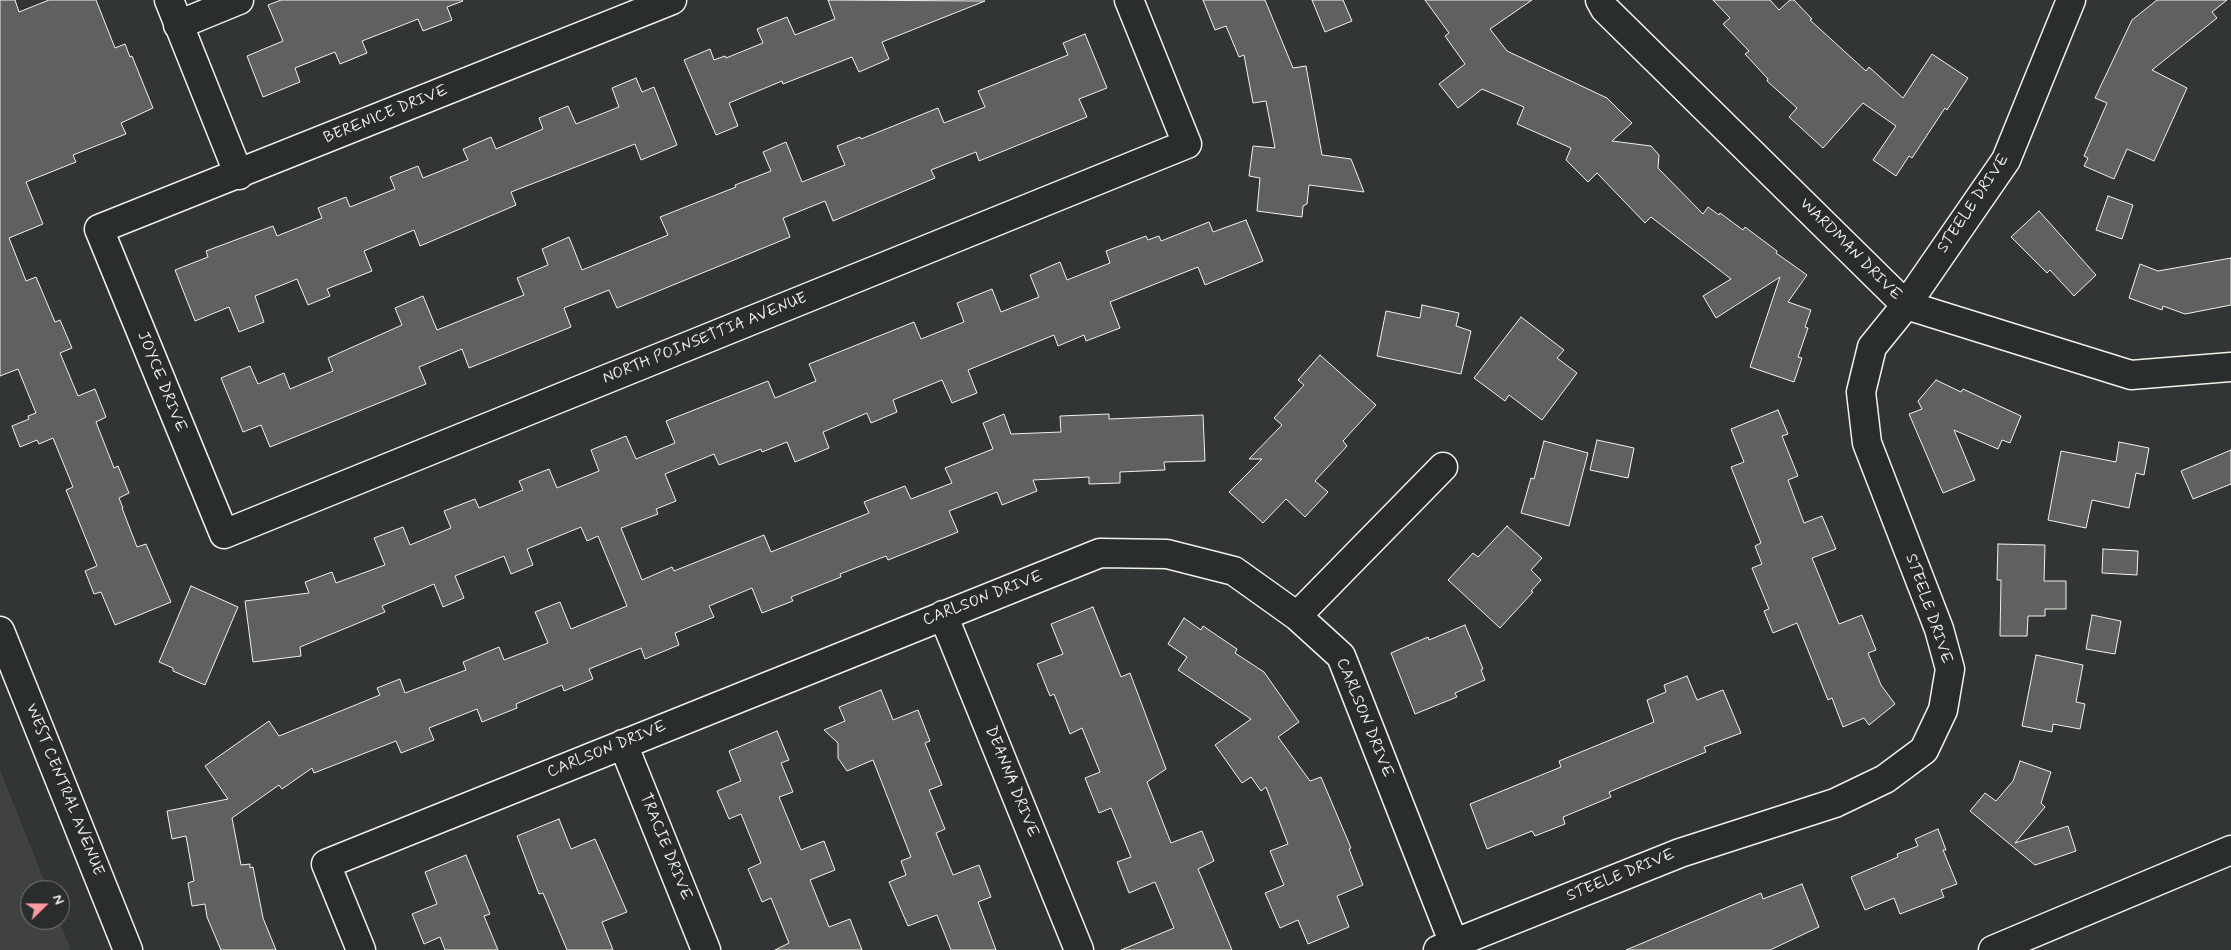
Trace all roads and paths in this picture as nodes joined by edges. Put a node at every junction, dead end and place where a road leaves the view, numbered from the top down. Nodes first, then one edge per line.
1 (240, 0) edge
2 (672, 0) edge
3 (1129, 0) edge
4 (1600, 0) edge
5 (2071, 0) edge
6 (174, 12) edge
7 (238, 175) junction
8 (99, 229) joint
9 (1906, 305) junction
10 (2231, 367) edge
11 (1443, 467) dead end
12 (224, 534) joint
13 (943, 615) junction
14 (1297, 616) junction
15 (0, 631) edge
16 (623, 744) junction
17 (2231, 850) edge
18 (1446, 947) edge
19 (128, 950) edge
20 (361, 950) edge
21 (706, 950) edge
22 (1080, 950) edge
23 (1993, 950) edge

1 - 6 street
2 - 7 street, BERENICE DRIVE
3 - 12 street, NORTH POINSETTIA AVENUE
4 - 9 street, WARDMAN DRIVE
5 - 9 street, STEELE DRIVE
6 - 7 street
7 - 8 street, BERENICE DRIVE
8 - 12 street, JOYCE DRIVE
9 - 10 street, WARDMAN DRIVE
9 - 18 street, STEELE DRIVE
11 - 14 street
13 - 14 street, CARLSON DRIVE
13 - 16 street, CARLSON DRIVE
13 - 22 street, DEANNA DRIVE
14 - 18 street, CARLSON DRIVE
15 - 19 street, WEST CENTRAL AVENUE
16 - 20 street, CARLSON DRIVE
16 - 21 street, TRACIE DRIVE
17 - 23 street

